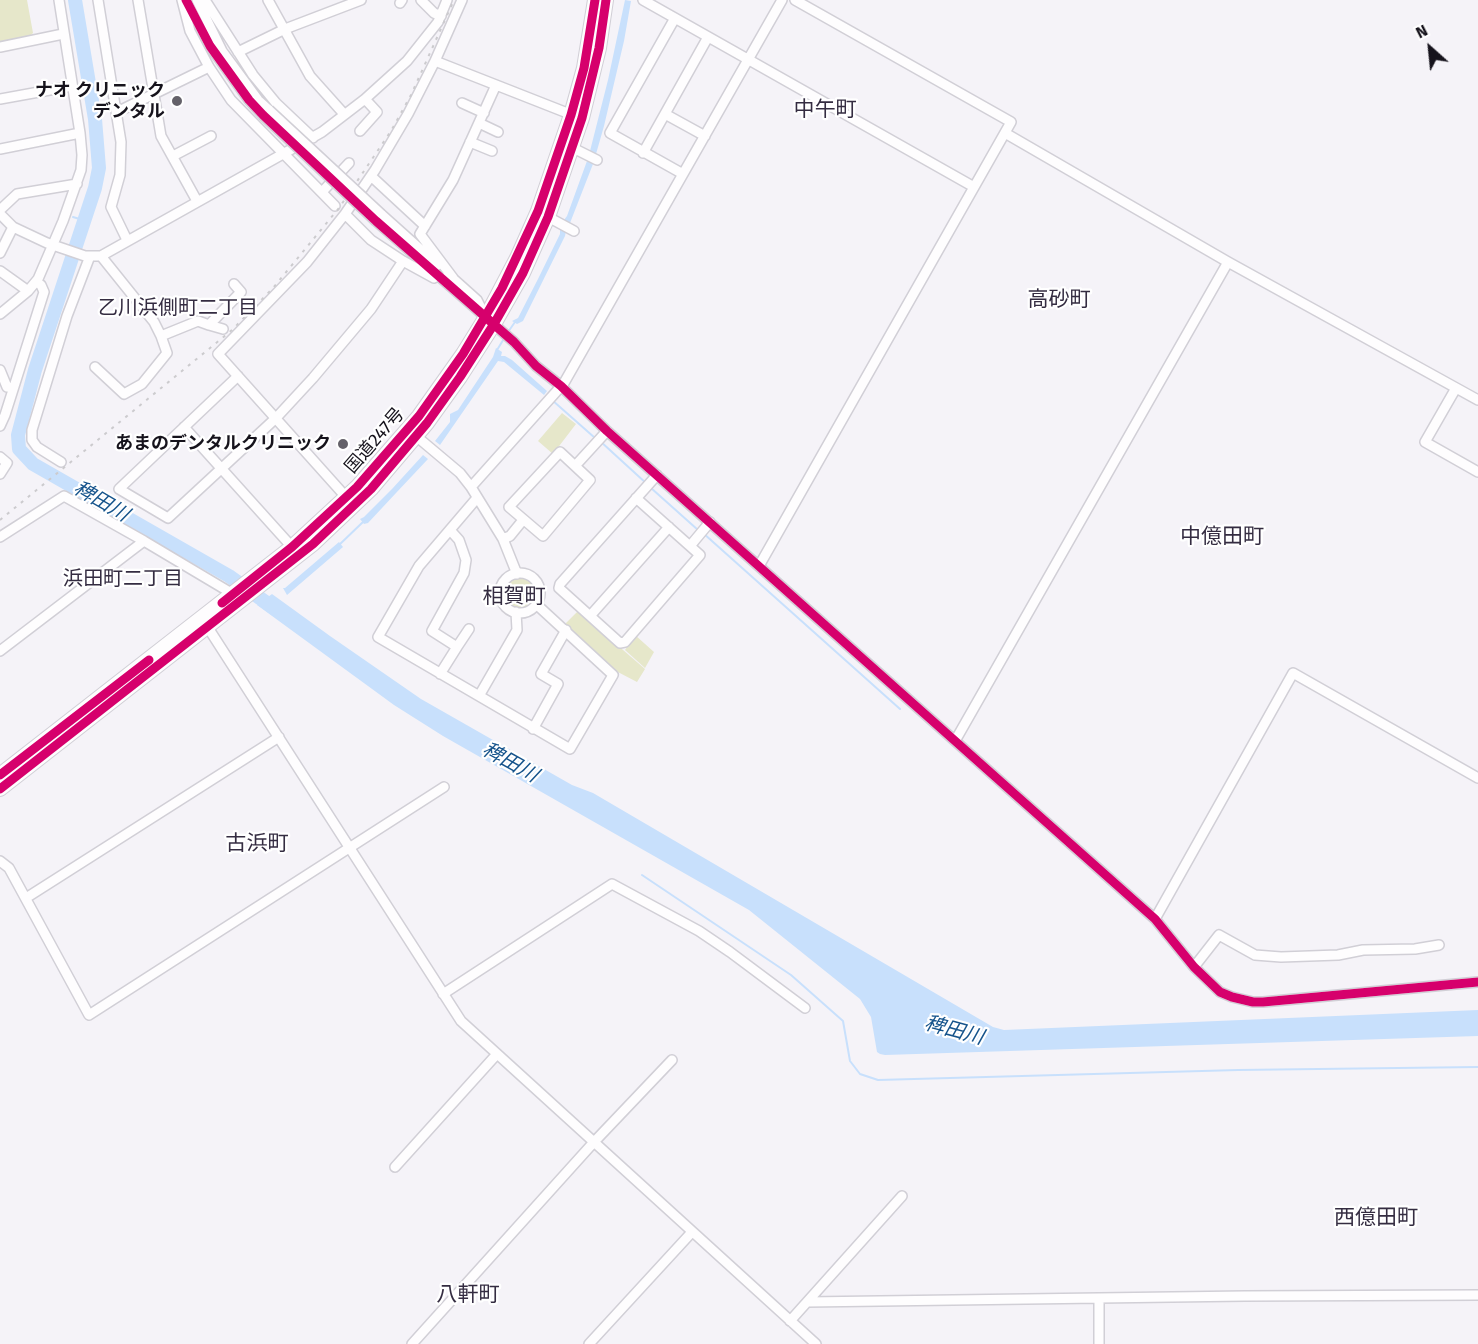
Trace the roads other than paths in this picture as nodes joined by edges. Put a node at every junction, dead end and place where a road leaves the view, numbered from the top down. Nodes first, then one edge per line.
1 (59, 0) edge
2 (98, 0) edge
3 (138, 0) edge
4 (184, 0) edge
5 (197, 0) edge
6 (206, 0) edge
7 (268, 0) edge
8 (361, 0) edge
9 (421, 0) edge
10 (447, 0) edge
11 (462, 0) edge
12 (595, 0) edge
13 (606, 0) edge
14 (643, 0) edge
15 (782, 0) edge
16 (795, 0) edge
17 (441, 16) junction
18 (675, 18) junction
19 (285, 29) junction
20 (63, 34) junction
21 (708, 37) junction
22 (0, 47) edge
23 (238, 52) junction
24 (749, 59) junction
25 (435, 61) junction
26 (209, 67) junction
27 (496, 85) junction
28 (72, 86) junction
29 (154, 94) junction
30 (0, 99) edge
31 (365, 99) junction
32 (462, 104) dead end
33 (117, 112) junction
34 (266, 113) junction
35 (484, 113) junction
36 (344, 114) junction
37 (665, 114) junction
38 (577, 117) junction
39 (479, 123) junction
40 (360, 131) dead end
41 (498, 132) dead end
42 (80, 133) junction
43 (1005, 133) junction
44 (211, 136) dead end
45 (705, 136) junction
46 (313, 138) junction
47 (470, 142) junction
48 (0, 148) edge
49 (492, 151) dead end
50 (579, 151) junction
51 (643, 153) junction
52 (285, 154) junction
53 (173, 156) junction
54 (597, 160) dead end
55 (349, 163) dead end
56 (683, 174) junction
57 (371, 176) junction
58 (77, 184) junction
59 (974, 187) junction
60 (322, 192) junction
61 (197, 201) junction
62 (335, 206) dead end
63 (0, 212) edge
64 (345, 214) junction
65 (553, 220) junction
66 (425, 226) junction
67 (13, 227) junction
68 (574, 231) dead end
69 (127, 240) junction
70 (55, 246) junction
71 (0, 252) edge
72 (87, 256) junction
73 (101, 256) junction
74 (403, 261) junction
75 (1228, 262) junction
76 (0, 271) edge
77 (450, 281) junction
78 (36, 282) junction
79 (28, 291) junction
80 (250, 299) dead end
81 (0, 314) edge
82 (494, 324) junction
83 (210, 325) junction
84 (223, 329) dead end
85 (161, 336) junction
86 (95, 367) dead end
87 (0, 370) edge
88 (238, 376) junction
89 (7, 387) dead end
90 (1456, 388) junction
91 (557, 389) junction
92 (1478, 400) edge
93 (276, 418) junction
94 (0, 426) edge
95 (184, 427) junction
96 (602, 437) junction
97 (421, 440) junction
98 (0, 457) edge
99 (62, 462) dead end
100 (575, 466) junction
101 (222, 468) junction
102 (1478, 472) edge
103 (0, 474) edge
104 (651, 481) junction
105 (471, 487) junction
106 (346, 497) junction
107 (477, 498) junction
108 (636, 498) junction
109 (524, 520) junction
110 (669, 527) junction
111 (705, 529) junction
112 (450, 530) junction
113 (0, 537) edge
114 (503, 539) junction
115 (144, 541) junction
116 (690, 546) junction
117 (292, 547) junction
118 (759, 566) junction
119 (517, 574) junction
120 (259, 580) junction
121 (238, 595) junction
122 (536, 604) junction
123 (516, 612) junction
124 (590, 616) junction
125 (205, 622) junction
126 (469, 629) dead end
127 (566, 630) junction
128 (457, 647) junction
129 (0, 651) edge
130 (440, 674) junction
131 (479, 696) junction
132 (533, 729) junction
133 (279, 737) junction
134 (955, 741) junction
135 (0, 776) edge
136 (1478, 778) edge
137 (444, 787) dead end
138 (0, 789) edge
139 (350, 847) junction
140 (0, 861) edge
141 (26, 898) junction
142 (1155, 919) junction
143 (1439, 945) dead end
144 (1194, 967) junction
145 (1478, 981) edge
146 (443, 994) junction
147 (1263, 1002) junction
148 (806, 1008) dead end
149 (1253, 1008) dead end
150 (497, 1054) junction
151 (672, 1060) dead end
152 (594, 1142) junction
153 (395, 1167) dead end
154 (902, 1196) dead end
155 (692, 1232) junction
156 (1478, 1295) edge
157 (1099, 1298) junction
158 (807, 1302) junction
159 (790, 1320) junction
160 (412, 1344) edge
161 (589, 1344) edge
162 (816, 1344) edge
163 (1099, 1344) edge

1 - 20 street
2 - 33 street
3 - 29 street
4 - 26 street
4 - 34 street
5 - 34 street
6 - 23 street
7 - 19 street
8 - 19 street
9 - 17 street
10 - 17 street
11 - 25 street
12 - 38 highway, 国道247号
13 - 38 highway, 国道247号
14 - 18 street
15 - 24 street
16 - 43 street
17 - 31 street
18 - 21 street
18 - 51 street
19 - 23 street
19 - 36 street
20 - 22 street
20 - 28 street
21 - 24 street
21 - 37 street
23 - 46 street
24 - 45 street
24 - 59 street
25 - 27 street
25 - 57 street
26 - 29 street
26 - 52 street
27 - 35 street
27 - 38 street
28 - 30 street
28 - 42 street
29 - 33 street
29 - 53 street
31 - 36 street
31 - 40 street
32 - 35 street
33 - 69 street
34 - 77 street, bridge
35 - 39 street
36 - 46 street
37 - 45 street
37 - 51 street
38 - 50 highway, 国道247号
38 - 82 highway, 国道247号
39 - 41 street
39 - 47 street
42 - 48 street
42 - 58 street
43 - 59 street
43 - 75 street
44 - 53 street
45 - 56 street
46 - 52 street
47 - 49 street
47 - 66 street
50 - 54 street
50 - 65 highway, 国道247号
51 - 56 street
52 - 60 street
52 - 61 street
53 - 61 street
55 - 60 street
56 - 91 street
57 - 64 street
57 - 66 street
58 - 63 street
58 - 70 street
59 - 118 street
60 - 62 street
61 - 69 street
63 - 67 street
64 - 74 street
64 - 88 street
65 - 68 street
65 - 82 highway, 国道247号
66 - 77 street
67 - 70 street
67 - 71 street
69 - 73 street
70 - 72 street
70 - 78 street
72 - 73 street
72 - 99 street
73 - 85 street
74 - 77 street
74 - 93 street
75 - 90 street
75 - 134 street
76 - 79 street
77 - 82 street
78 - 79 street
78 - 94 street
79 - 81 street
80 - 83 street
82 - 91 street
82 - 97 highway, 国道247号
82 - 106 highway, 国道247号
83 - 84 street
83 - 85 street
85 - 86 street
87 - 89 street
88 - 93 street
88 - 95 street
90 - 92 street
90 - 102 street
91 - 96 street
91 - 105 street
93 - 101 street
93 - 106 street
95 - 101 street
95 - 101 street
96 - 100 street
96 - 104 street
97 - 105 street
97 - 120 highway, 国道247号
98 - 103 street
100 - 109 street
100 - 109 street
101 - 117 street
104 - 108 street
104 - 111 street
105 - 107 street
106 - 117 highway, 国道247号
107 - 112 street
107 - 114 street
108 - 110 street
108 - 124 street
109 - 114 street
110 - 116 street
110 - 124 street
111 - 116 street
111 - 118 street
112 - 128 street
112 - 130 street
113 - 115 street
114 - 119 street
115 - 121 street
115 - 129 street
116 - 124 street
117 - 120 highway, 国道247号
118 - 134 street
119 - 122 street
119 - 123 street
120 - 121 highway, 国道247号
121 - 125 highway, 国道247号
122 - 123 street
122 - 127 street
123 - 131 street
125 - 133 street
125 - 135 highway, 国道247号
125 - 138 highway, 国道247号
126 - 128 street
127 - 132 street
127 - 132 street
128 - 130 street
130 - 131 street
131 - 132 street
133 - 139 street
133 - 141 street
134 - 142 street
136 - 142 street
137 - 139 street
139 - 141 street
139 - 146 street
140 - 141 street
142 - 144 street
143 - 144 street
144 - 147 street
145 - 147 street
146 - 148 street
146 - 150 street
147 - 149 street
150 - 152 street
150 - 153 street
151 - 152 street
152 - 155 street
152 - 160 street
154 - 158 street
155 - 159 street
155 - 161 street
156 - 157 street
157 - 158 street
157 - 163 street
158 - 159 street
159 - 162 street

